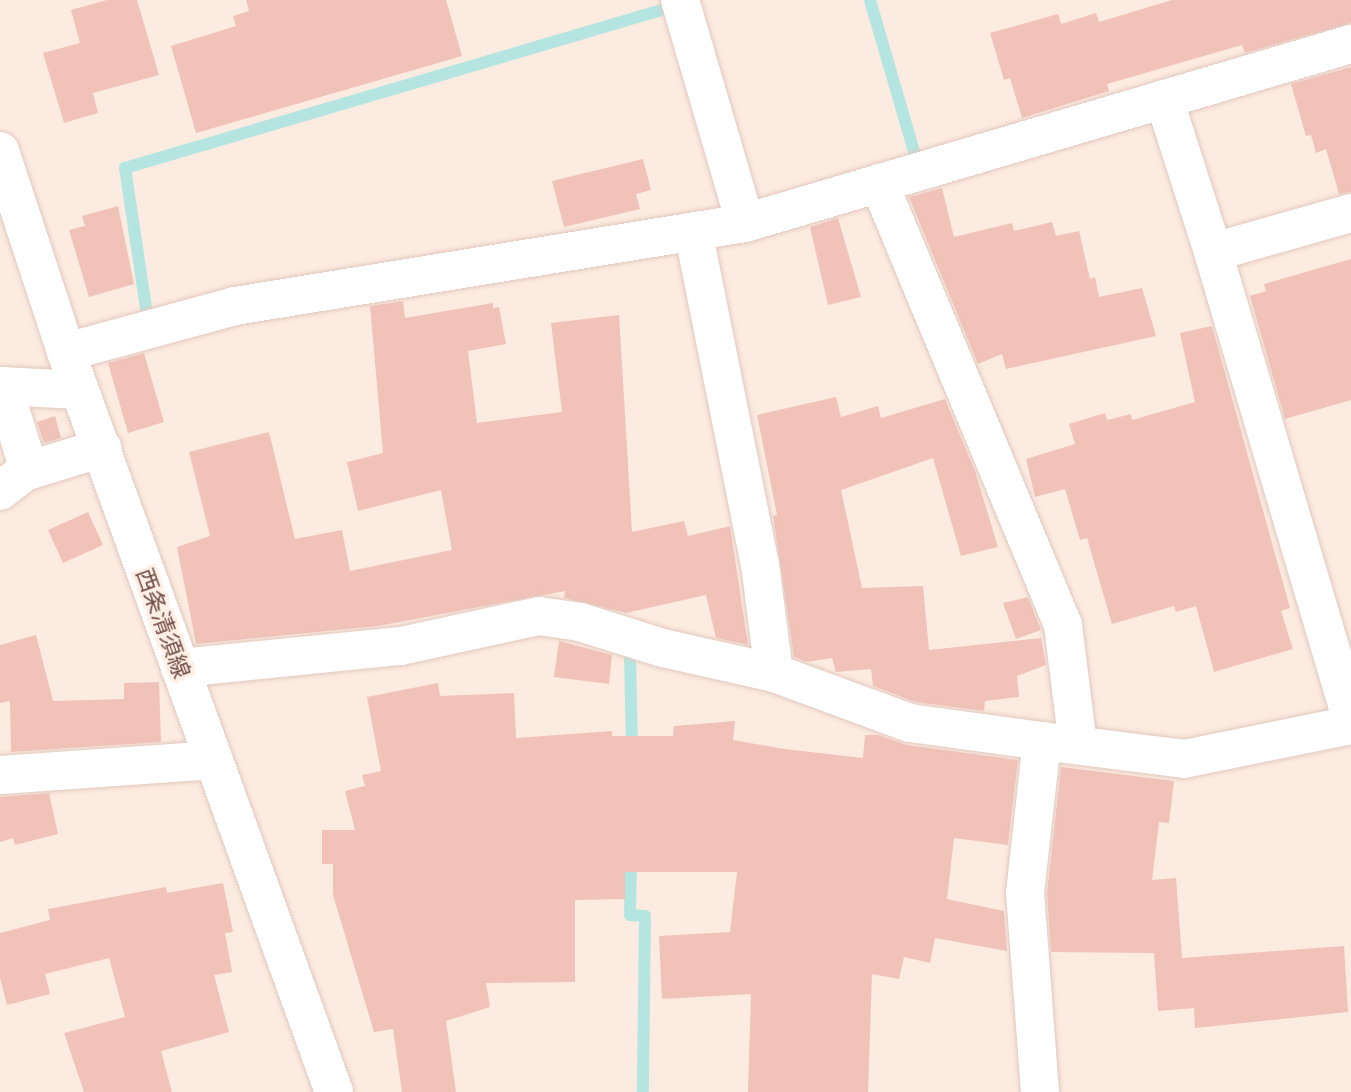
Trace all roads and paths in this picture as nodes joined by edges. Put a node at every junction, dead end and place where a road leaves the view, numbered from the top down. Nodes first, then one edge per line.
1 (680, 0) edge
2 (1351, 44) edge
3 (1164, 99) junction
4 (0, 151) edge
5 (879, 183) junction
6 (1351, 214) edge
7 (745, 223) junction
8 (694, 235) junction
9 (1213, 252) junction
10 (66, 352) junction
11 (2, 386) edge
12 (80, 390) junction
13 (102, 448) junction
14 (14, 480) edge
15 (180, 668) junction
16 (774, 673) junction
17 (1351, 722) edge
18 (1060, 743) junction
19 (213, 760) junction
20 (0, 775) edge
21 (334, 1092) edge
22 (1040, 1092) edge

1 - 7 street
2 - 3 street
3 - 5 street
3 - 9 street
4 - 10 street, 西条清須線
5 - 7 street
5 - 18 street
6 - 9 street
7 - 8 street
8 - 10 street
8 - 16 street
9 - 17 street
10 - 12 street, 西条清須線
11 - 12 street
11 - 14 street
12 - 13 street, 西条清須線
13 - 14 street
13 - 15 street, 西条清須線
15 - 16 street
15 - 19 street, 西条清須線
16 - 18 street
17 - 18 street
18 - 22 street
19 - 20 street
19 - 21 street, 西条清須線

